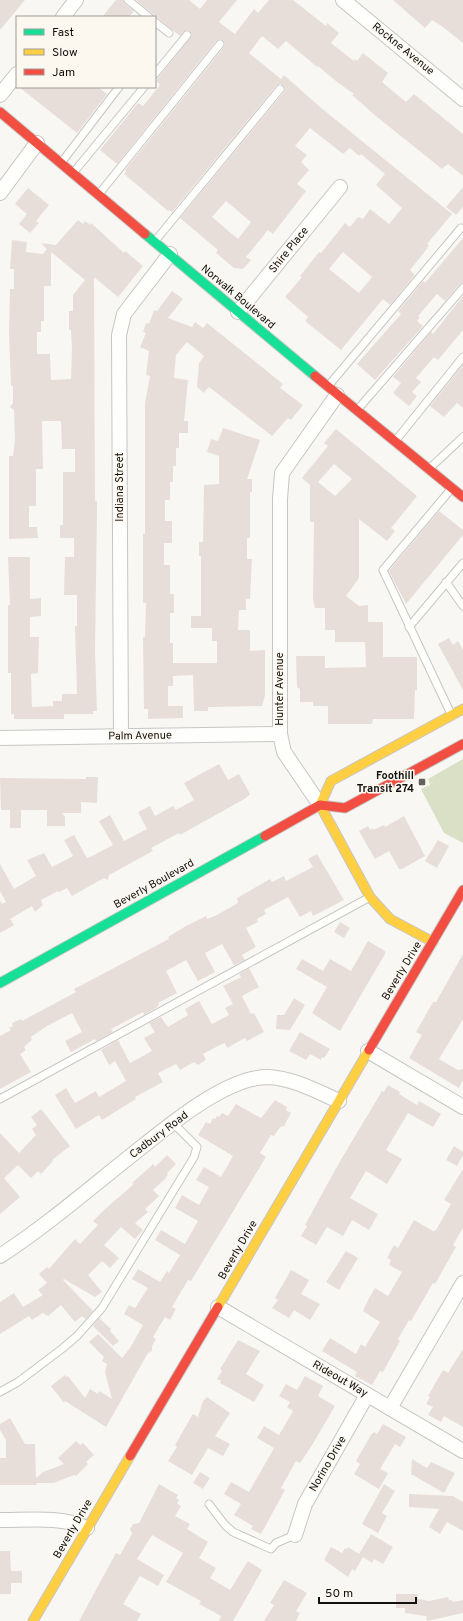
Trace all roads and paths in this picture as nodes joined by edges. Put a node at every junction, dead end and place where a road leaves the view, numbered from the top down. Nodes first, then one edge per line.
1 (76, 0) edge
2 (128, 0) edge
3 (343, 0) edge
4 (64, 16) edge
5 (148, 16) edge
6 (156, 23) edge
7 (169, 33) dead end
8 (187, 35) dead end
9 (220, 44) dead end
10 (156, 73) edge
11 (16, 75) edge
12 (118, 88) edge
13 (143, 88) edge
14 (280, 89) dead end
15 (0, 96) edge
16 (463, 99) edge
17 (0, 112) edge
18 (37, 143) junction
19 (61, 163) junction
20 (73, 173) junction
21 (340, 187) dead end
22 (0, 193) edge
23 (98, 194) junction
24 (461, 228) dead end
25 (155, 241) junction
26 (170, 254) junction
27 (463, 288) edge
28 (238, 312) junction
29 (463, 357) edge
30 (332, 391) junction
31 (356, 410) junction
32 (463, 437) edge
33 (395, 442) junction
34 (429, 469) junction
35 (452, 488) junction
36 (462, 496) edge
37 (463, 563) edge
38 (446, 582) junction
39 (463, 606) edge
40 (409, 627) junction
41 (463, 709) edge
42 (452, 715) junction
43 (280, 734) junction
44 (121, 736) junction
45 (0, 738) edge
46 (463, 744) edge
47 (320, 805) junction
48 (463, 890) edge
49 (370, 897) junction
50 (433, 942) junction
51 (0, 983) edge
52 (368, 1051) junction
53 (0, 1099) edge
54 (339, 1101) junction
55 (463, 1107) edge
56 (173, 1123) junction
57 (0, 1256) edge
58 (463, 1283) edge
59 (218, 1307) junction
60 (0, 1392) edge
61 (368, 1395) junction
62 (390, 1408) junction
63 (463, 1451) edge
64 (209, 1504) dead end
65 (0, 1520) edge
66 (87, 1528) junction
67 (295, 1535) joint
68 (33, 1621) edge

1 - 4 street
2 - 5 lane
3 - 16 street, Rockne Avenue
6 - 7 lane
8 - 10 lane
9 - 23 lane
11 - 15 street
12 - 19 lane
13 - 20 lane
14 - 25 lane
17 - 18 main road, Norwalk Boulevard
18 - 19 main road, Norwalk Boulevard
18 - 22 street
19 - 20 main road, Norwalk Boulevard
20 - 23 main road, Norwalk Boulevard
21 - 28 street, Shire Place
23 - 25 main road, Norwalk Boulevard
24 - 30 lane
25 - 26 main road, Norwalk Boulevard
26 - 28 main road, Norwalk Boulevard
26 - 44 street, Indiana Street
27 - 31 lane
28 - 30 main road, Norwalk Boulevard
29 - 33 lane
30 - 31 main road, Norwalk Boulevard
30 - 43 street, Hunter Avenue
31 - 33 main road, Norwalk Boulevard
32 - 34 lane
33 - 34 main road, Norwalk Boulevard
34 - 35 main road, Norwalk Boulevard
35 - 36 main road, Norwalk Boulevard
35 - 40 lane
37 - 38 lane
38 - 39 lane
38 - 40 lane
40 - 42 lane
41 - 42 main road
42 - 47 main road
43 - 44 street, Palm Avenue
43 - 47 street, Hunter Avenue
44 - 45 street, Palm Avenue
46 - 47 main road
47 - 49 main road, Hunter Avenue
47 - 51 main road, Beverly Boulevard
48 - 50 main road, Beverly Drive
49 - 50 main road, Hunter Avenue
49 - 53 lane
50 - 52 main road, Beverly Drive
52 - 54 main road, Beverly Drive
52 - 55 street
54 - 56 street, Cadbury Road
54 - 59 main road, Beverly Drive
56 - 57 street, Cadbury Road
56 - 60 lane
58 - 62 street
59 - 61 street, Rideout Way
59 - 66 main road, Beverly Drive
61 - 62 street, Rideout Way
61 - 67 street, Norino Drive
62 - 63 street, Rideout Way
64 - 67 lane
65 - 66 street
66 - 68 main road, Beverly Drive

